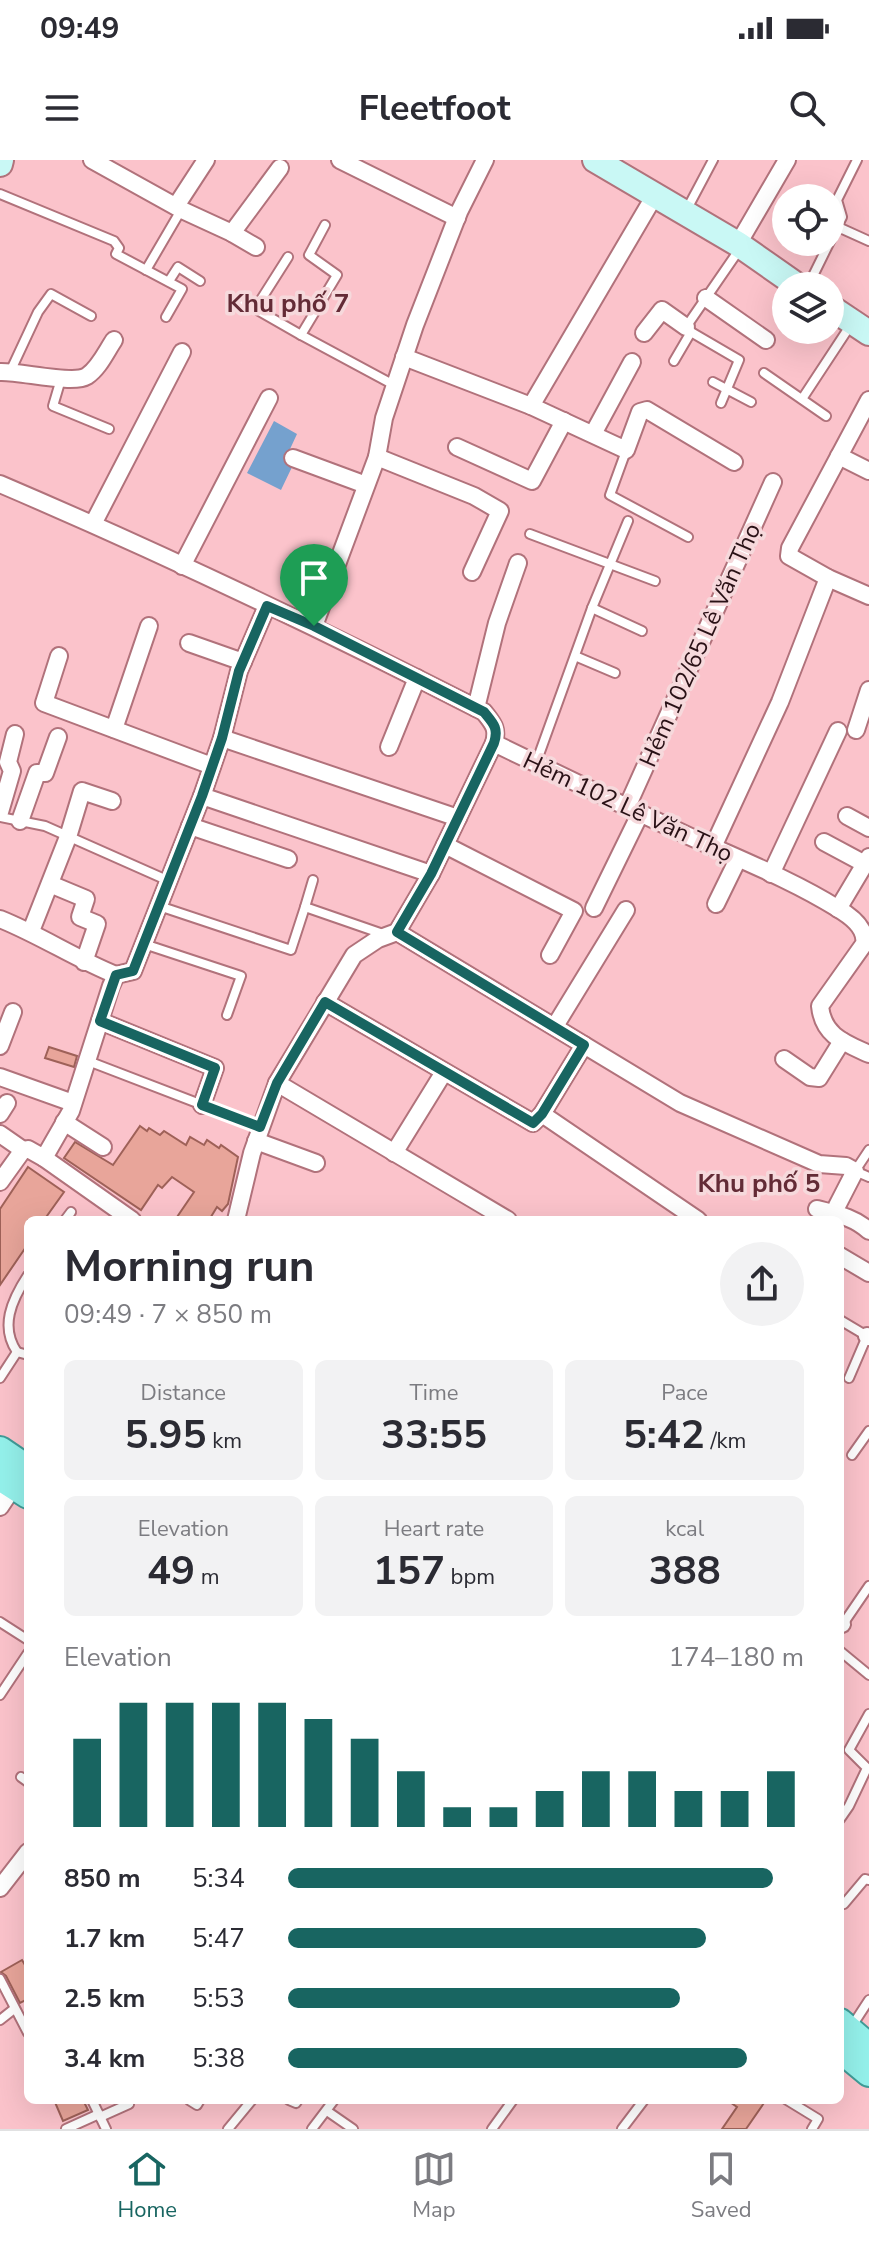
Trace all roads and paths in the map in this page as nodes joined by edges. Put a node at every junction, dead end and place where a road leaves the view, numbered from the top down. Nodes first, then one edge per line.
1 (92, 160) edge
2 (206, 160) edge
3 (340, 160) edge
4 (485, 160) edge
5 (595, 160) edge
6 (713, 160) edge
7 (787, 160) edge
8 (857, 160) edge
9 (283, 163) edge
10 (844, 186) edge
11 (0, 194) edge
12 (655, 195) junction
13 (176, 212) junction
14 (685, 213) junction
15 (457, 218) junction
16 (325, 225) dead end
17 (844, 230) edge
18 (232, 233) junction
19 (869, 241) edge
20 (740, 245) junction
21 (256, 247) dead end
22 (288, 257) dead end
23 (146, 270) junction
24 (778, 272) edge
25 (169, 281) junction
26 (200, 281) dead end
27 (706, 298) junction
28 (240, 300) dead end
29 (255, 309) junction
30 (91, 316) dead end
31 (844, 316) edge
32 (166, 317) dead end
33 (861, 328) edge
34 (689, 330) junction
35 (644, 333) dead end
36 (301, 335) junction
37 (114, 340) dead end
38 (766, 340) dead end
39 (182, 352) dead end
40 (404, 357) junction
41 (674, 361) dead end
42 (632, 362) dead end
43 (5, 372) edge
44 (764, 373) dead end
45 (61, 378) junction
46 (713, 382) dead end
47 (394, 385) junction
48 (727, 389) junction
49 (269, 398) dead end
50 (802, 399) junction
51 (869, 400) edge
52 (751, 402) dead end
53 (721, 403) dead end
54 (531, 406) junction
55 (826, 416) dead end
56 (564, 421) junction
57 (109, 429) dead end
58 (593, 434) junction
59 (457, 447) dead end
60 (626, 450) junction
61 (839, 456) junction
62 (377, 457) junction
63 (293, 458) dead end
64 (734, 462) dead end
65 (869, 471) edge
66 (773, 482) dead end
67 (0, 484) edge
68 (366, 485) junction
69 (628, 521) dead end
70 (93, 524) junction
71 (530, 534) dead end
72 (688, 537) dead end
73 (518, 563) dead end
74 (609, 564) junction
75 (182, 566) junction
76 (472, 572) dead end
77 (828, 578) junction
78 (655, 581) dead end
79 (869, 596) edge
80 (267, 606) junction
81 (592, 608) junction
82 (149, 626) dead end
83 (314, 626) junction
84 (642, 631) dead end
85 (189, 643) dead end
86 (59, 656) dead end
87 (575, 656) junction
88 (243, 662) junction
89 (615, 673) dead end
90 (417, 678) junction
91 (869, 690) edge
92 (476, 708) junction
93 (114, 729) junction
94 (856, 730) dead end
95 (838, 731) dead end
96 (15, 734) dead end
97 (58, 737) dead end
98 (222, 738) junction
99 (494, 743) junction
100 (389, 747) dead end
101 (535, 763) junction
102 (212, 766) junction
103 (202, 796) junction
104 (112, 801) dead end
105 (634, 810) junction
106 (0, 814) edge
107 (847, 816) dead end
108 (458, 818) junction
109 (20, 821) junction
110 (190, 826) junction
111 (869, 828) edge
112 (68, 837) junction
113 (824, 842) dead end
114 (445, 845) junction
115 (713, 847) junction
116 (288, 859) dead end
117 (738, 859) junction
118 (867, 861) edge
119 (431, 874) junction
120 (771, 874) junction
121 (313, 880) dead end
122 (169, 881) junction
123 (50, 884) junction
124 (716, 904) dead end
125 (159, 906) junction
126 (305, 907) junction
127 (594, 908) dead end
128 (838, 909) junction
129 (626, 910) dead end
130 (0, 919) edge
131 (31, 931) junction
132 (392, 934) junction
133 (143, 944) junction
134 (866, 946) edge
135 (550, 955) dead end
136 (84, 962) junction
137 (116, 975) junction
138 (325, 1002) junction
139 (13, 1012) dead end
140 (227, 1015) dead end
141 (100, 1021) junction
142 (555, 1026) junction
143 (842, 1041) junction
144 (584, 1045) junction
145 (0, 1046) edge
146 (869, 1054) edge
147 (784, 1059) dead end
148 (88, 1061) junction
149 (444, 1072) junction
150 (0, 1077) edge
151 (277, 1083) junction
152 (73, 1103) junction
153 (202, 1105) junction
154 (542, 1114) junction
155 (64, 1122) junction
156 (0, 1134) edge
157 (258, 1134) junction
158 (103, 1147) dead end
159 (23, 1150) junction
160 (869, 1150) edge
161 (394, 1153) junction
162 (44, 1158) junction
163 (316, 1163) dead end
164 (862, 1174) edge
165 (2, 1176) edge
166 (837, 1206) dead end
167 (817, 1209) dead end
168 (126, 1216) edge
169 (237, 1216) edge
170 (501, 1216) edge
171 (692, 1216) edge
172 (869, 1231) edge
173 (844, 1258) edge
174 (869, 1273) edge
175 (24, 1281) edge
176 (844, 1322) edge
177 (868, 1337) edge
178 (17, 1352) junction
179 (24, 1354) edge
180 (0, 1378) edge
181 (849, 1378) dead end
182 (869, 1431) edge
183 (0, 1450) edge
184 (852, 1455) dead end
185 (14, 1487) edge
186 (869, 1586) edge
187 (844, 1621) edge
188 (0, 1622) edge
189 (24, 1637) edge
190 (844, 1654) edge
191 (24, 1659) edge
192 (869, 1675) edge
193 (0, 1695) edge
194 (869, 1714) edge
195 (868, 1769) edge
196 (844, 1813) edge
197 (24, 1857) edge
198 (869, 1880) edge
199 (0, 1888) edge
200 (844, 1904) dead end
201 (0, 1979) edge
202 (869, 2000) edge
203 (14, 2009) junction
204 (0, 2020) edge
205 (24, 2026) edge
206 (850, 2037) edge
207 (869, 2073) edge
208 (94, 2104) edge
209 (129, 2104) dead end
210 (249, 2104) edge
211 (331, 2104) edge
212 (510, 2104) edge
213 (641, 2104) edge
214 (794, 2104) edge
215 (327, 2111) junction
216 (100, 2116) junction
217 (66, 2129) edge
218 (106, 2129) edge
219 (228, 2129) edge
220 (312, 2129) edge
221 (353, 2129) edge
222 (492, 2129) edge
223 (622, 2129) edge
224 (812, 2129) edge

1 - 13 street
2 - 13 street
3 - 15 street
4 - 15 street
5 - 12 street
6 - 14 lane
7 - 20 street
8 - 10 lane
9 - 18 street
11 - 23 lane
12 - 14 street
12 - 54 street
13 - 18 street
13 - 23 lane
14 - 20 street
15 - 40 street
16 - 36 lane
17 - 19 lane
18 - 21 street
20 - 24 street
20 - 27 lane
22 - 29 lane
23 - 25 lane
25 - 26 lane
25 - 32 lane
27 - 34 lane
27 - 38 street
28 - 29 lane
29 - 36 lane
30 - 43 lane
31 - 33 street
33 - 50 lane
34 - 35 street
34 - 41 lane
34 - 48 lane
36 - 47 lane
37 - 45 street
39 - 70 street
40 - 47 street
40 - 54 street
42 - 58 street
43 - 45 street
44 - 50 lane
45 - 57 lane
46 - 48 lane
47 - 62 street
48 - 52 lane
48 - 53 lane
49 - 75 street
50 - 55 lane
51 - 61 street
54 - 56 street
56 - 58 street
56 - 59 street
58 - 60 street
60 - 64 street
60 - 72 lane
61 - 65 street
61 - 77 street
62 - 68 street
62 - 76 street
63 - 68 street
66 - 105 street, Hẻm 102/65 Lê Văn Thọ
67 - 70 street
68 - 83 street
69 - 74 lane
70 - 75 street
71 - 74 lane
73 - 92 street
74 - 78 lane
74 - 81 lane
75 - 80 street
77 - 79 street
77 - 115 street
80 - 83 street
80 - 88 street
81 - 84 lane
81 - 87 lane
82 - 93 street
83 - 90 street
85 - 88 street
86 - 93 street
87 - 89 lane
87 - 101 lane
88 - 98 street
90 - 92 street
90 - 100 street
91 - 94 street
92 - 99 street, Hẻm 102 Lê Văn Thọ
93 - 102 street
95 - 120 street
96 - 106 street
97 - 109 street
98 - 102 street
98 - 108 street
99 - 101 street, Hẻm 102 Lê Văn Thọ
99 - 108 street
101 - 105 street, Hẻm 102 Lê Văn Thọ
102 - 103 street
103 - 110 street
103 - 119 street
104 - 112 street
105 - 115 street, Hẻm 102 Lê Văn Thọ
105 - 127 street, Hẻm 102/65 Lê Văn Thọ
106 - 109 lane
107 - 111 street
108 - 114 street
109 - 112 lane
110 - 116 street
110 - 122 street
112 - 122 lane
112 - 123 street
113 - 118 street
114 - 119 street
114 - 135 street
115 - 117 street, Hẻm 102 Lê Văn Thọ
117 - 120 street, Hẻm 102 Lê Văn Thọ
117 - 124 street
118 - 128 street
119 - 132 street
120 - 128 street, Hẻm 102 Lê Văn Thọ
121 - 126 lane
122 - 125 street
123 - 131 street
123 - 136 street
125 - 126 lane
125 - 133 street
126 - 132 lane
128 - 134 street, Hẻm 102 Lê Văn Thọ
129 - 142 street
130 - 131 street
131 - 136 street
132 - 138 street
132 - 142 street
133 - 137 street
133 - 140 lane
134 - 143 street, Hẻm 102 Lê Văn Thọ
136 - 137 street
137 - 141 street
138 - 149 street
138 - 151 street
139 - 145 street
141 - 148 street
141 - 153 street
142 - 144 street
143 - 146 street
143 - 147 street
144 - 154 street
144 - 164 street
148 - 152 street
148 - 153 lane
149 - 154 street
149 - 161 street
150 - 152 street
151 - 157 street
151 - 161 street
152 - 155 street
153 - 157 lane
154 - 171 street
155 - 158 street
155 - 162 street
156 - 159 street
157 - 163 street
157 - 169 street
159 - 162 street
159 - 165 street
160 - 164 lane
161 - 170 street
162 - 168 street
164 - 166 street
167 - 172 street
173 - 174 street
175 - 178 lane
176 - 177 lane
177 - 181 lane
178 - 179 lane
178 - 180 lane
182 - 184 lane
183 - 185 main road
186 - 187 lane
188 - 189 lane
190 - 192 lane
191 - 193 lane
194 - 195 lane
195 - 196 lane
197 - 199 street
198 - 200 lane
201 - 203 lane
202 - 206 lane
203 - 204 lane
203 - 205 lane
206 - 207 main road
208 - 216 lane
209 - 216 lane
210 - 219 lane
211 - 215 lane
212 - 222 lane
213 - 223 lane
214 - 224 lane
215 - 220 lane
215 - 221 lane
216 - 217 lane
216 - 218 lane

